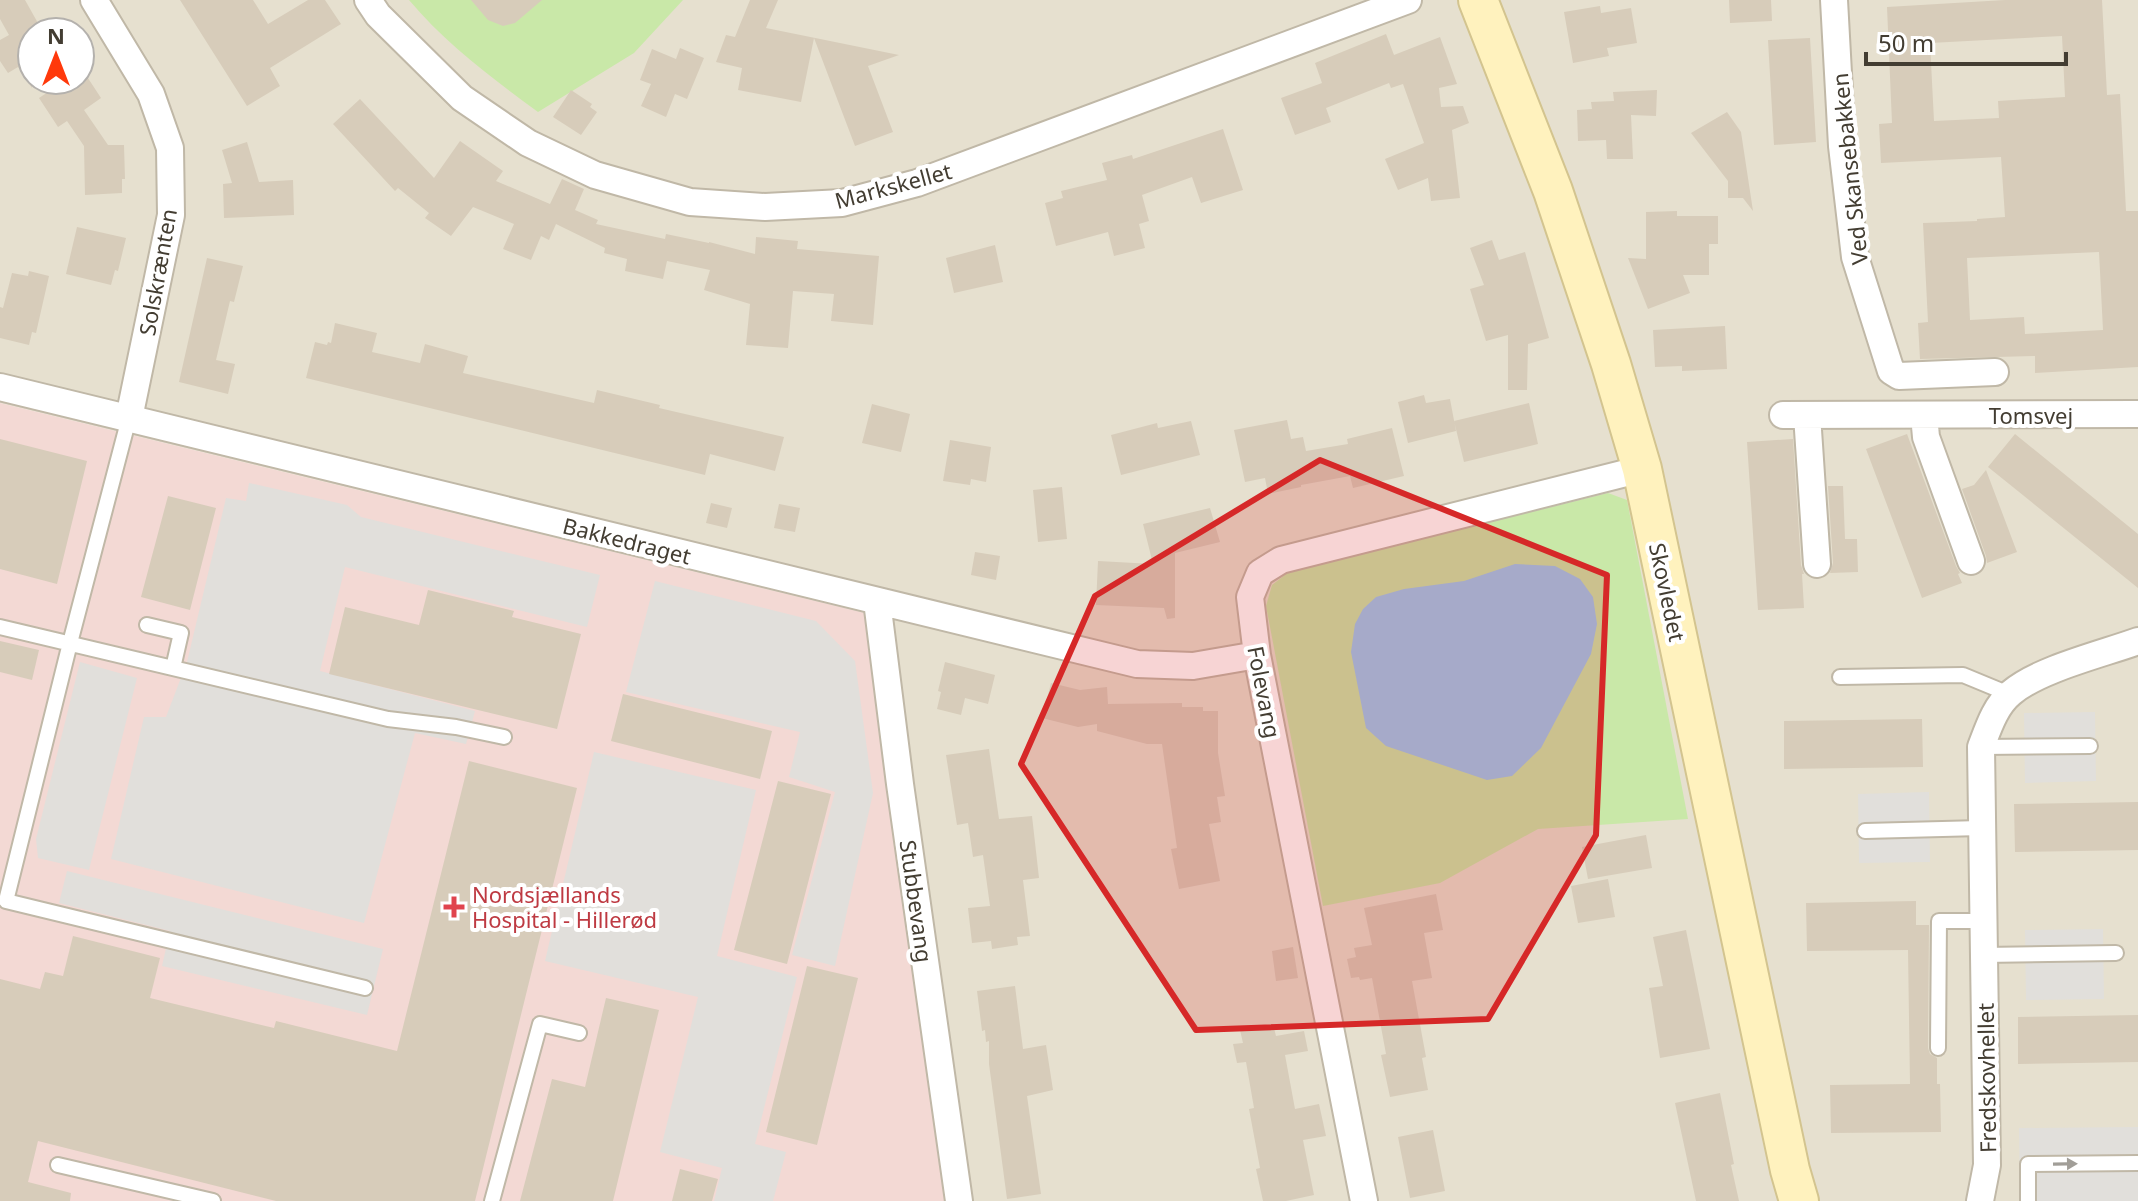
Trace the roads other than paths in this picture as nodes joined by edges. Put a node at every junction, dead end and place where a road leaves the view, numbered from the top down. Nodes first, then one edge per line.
1 (94, 0) edge
2 (368, 0) edge
3 (1408, 0) edge
4 (1478, 0) edge
5 (1834, 0) edge
6 (1995, 372) dead end
7 (0, 387) edge
8 (2138, 414) edge
9 (1924, 415) junction
10 (129, 418) junction
11 (1642, 469) junction
12 (1971, 561) dead end
13 (1817, 564) dead end
14 (877, 601) junction
15 (147, 625) dead end
16 (0, 627) edge
17 (2138, 641) edge
18 (70, 643) junction
19 (1257, 655) junction
20 (173, 668) junction
21 (1840, 677) dead end
22 (2009, 694) junction
23 (504, 737) dead end
24 (2090, 746) dead end
25 (1981, 747) junction
26 (1981, 828) junction
27 (1865, 831) dead end
28 (1983, 921) junction
29 (2116, 953) dead end
30 (1983, 955) junction
31 (365, 988) dead end
32 (579, 1033) dead end
33 (1938, 1048) dead end
34 (2138, 1163) edge
35 (58, 1165) dead end
36 (213, 1201) edge
37 (492, 1201) edge
38 (959, 1201) edge
39 (1364, 1201) edge
40 (1799, 1201) edge
41 (1980, 1201) edge
42 (2028, 1201) edge

1 - 10 street, Solskrænten
2 - 3 street, Markskellet
4 - 11 street, Skovledet
5 - 6 street, Ved Skansebakken
7 - 10 street, Bakkedraget
8 - 9 street, Tomsvej
9 - 12 street
9 - 13 street, Tomsvej
10 - 14 street, Bakkedraget
10 - 18 lane
11 - 19 street, Folevang
11 - 40 street, Skovledet
14 - 19 street, Bakkedraget
14 - 38 street, Stubbevang
15 - 20 lane
16 - 18 lane
17 - 22 street, Fredskovhellet
18 - 20 lane
18 - 31 lane
19 - 39 street, Folevang
20 - 23 lane
21 - 22 lane
22 - 25 street, Fredskovhellet
24 - 25 lane
25 - 26 street, Fredskovhellet
26 - 27 lane
26 - 28 street, Fredskovhellet
28 - 30 street, Fredskovhellet
28 - 33 lane
29 - 30 lane
30 - 41 street, Fredskovhellet
32 - 37 lane
42 -> 34 lane
35 - 36 lane

